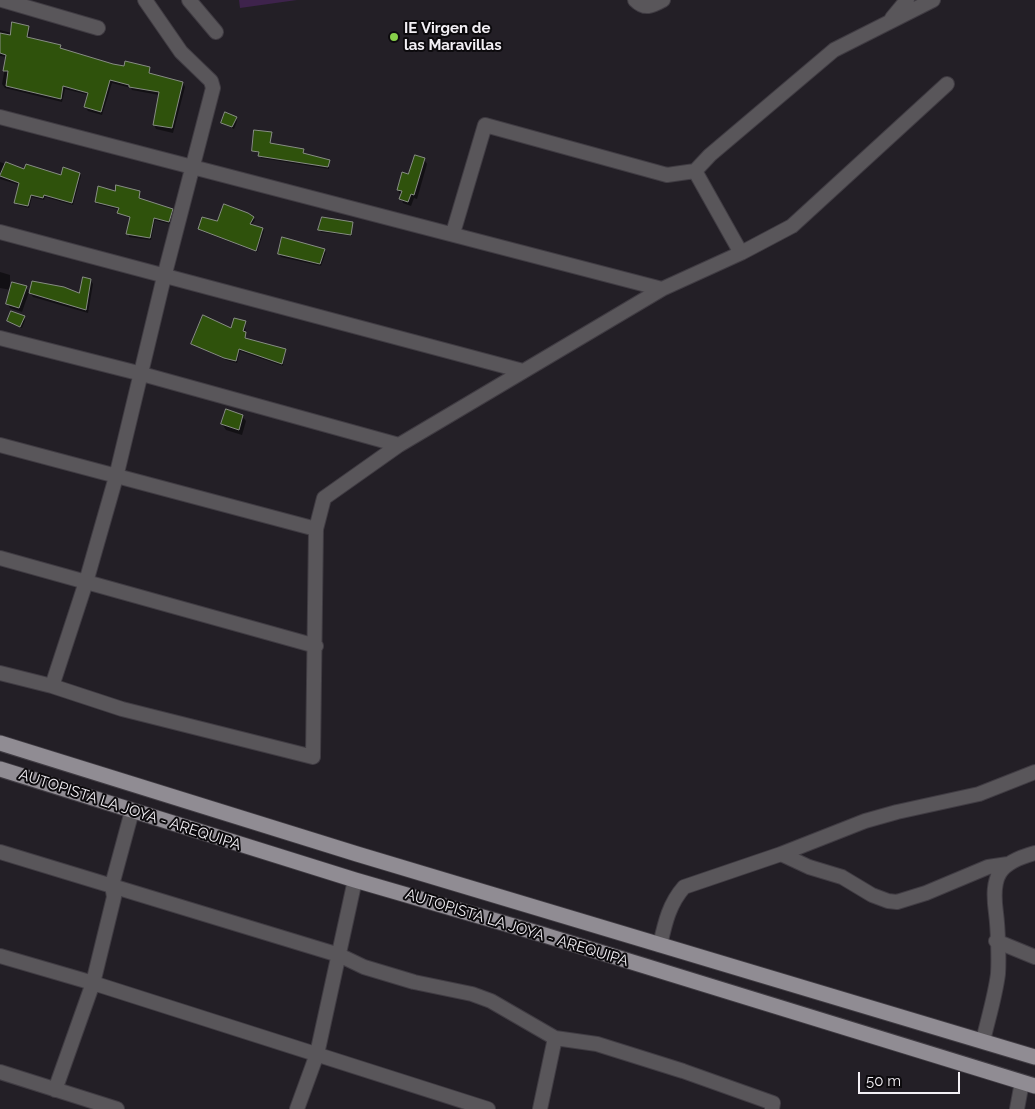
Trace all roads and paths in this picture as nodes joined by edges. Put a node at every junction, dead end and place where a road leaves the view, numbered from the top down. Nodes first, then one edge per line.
1 (2, 0) edge
2 (145, 0) edge
3 (189, 0) edge
4 (635, 0) edge
5 (663, 0) edge
6 (907, 0) edge
7 (932, 0) edge
8 (884, 26) junction
9 (98, 28) dead end
10 (216, 32) dead end
11 (947, 84) dead end
12 (0, 116) edge
13 (192, 168) junction
14 (695, 171) junction
15 (0, 232) edge
16 (453, 233) junction
17 (741, 253) junction
18 (164, 277) junction
19 (662, 289) junction
20 (0, 338) edge
21 (523, 371) junction
22 (142, 374) junction
23 (399, 445) junction
24 (0, 446) edge
25 (116, 477) junction
26 (316, 529) junction
27 (0, 558) edge
28 (86, 582) junction
29 (316, 646) junction
30 (0, 673) edge
31 (52, 686) junction
32 (0, 743) edge
33 (0, 769) edge
34 (1035, 772) edge
35 (132, 811) junction
36 (0, 852) edge
37 (1035, 853) edge
38 (781, 854) junction
39 (1008, 864) junction
40 (355, 880) junction
41 (112, 886) junction
42 (996, 942) junction
43 (660, 945) junction
44 (339, 955) junction
45 (0, 956) edge
46 (1035, 957) edge
47 (93, 983) junction
48 (555, 1038) junction
49 (982, 1041) junction
50 (317, 1054) junction
51 (1035, 1057) edge
52 (0, 1072) edge
53 (1028, 1084) edge
54 (55, 1090) junction
55 (117, 1109) edge
56 (297, 1109) edge
57 (488, 1109) edge
58 (540, 1109) edge
59 (772, 1109) edge
60 (1018, 1109) edge

1 - 9 street
2 - 13 street
3 - 10 street
4 - 5 street
6 - 8 street
7 - 8 street
8 - 14 street
11 - 17 street
12 - 13 street
13 - 16 street
13 - 18 street
14 - 16 street
14 - 17 street
15 - 18 street
16 - 19 street
17 - 19 street
18 - 21 street
18 - 22 street
19 - 21 street
20 - 22 street
21 - 23 street
22 - 23 street
22 - 25 street
23 - 26 street
24 - 25 street
25 - 26 street
25 - 28 street
26 - 29 street
27 - 28 street
28 - 29 street
28 - 31 street
29 - 31 street
30 - 31 street
32 - 43 main road, AUTOPISTA LA JOYA - AREQUIPA
33 - 35 main road, AUTOPISTA LA JOYA - AREQUIPA
34 - 38 street
35 - 40 main road, AUTOPISTA LA JOYA - AREQUIPA
35 - 41 street
36 - 41 street
37 - 39 street
38 - 39 street
38 - 43 street
39 - 42 street
40 - 44 street
40 - 53 main road, AUTOPISTA LA JOYA - AREQUIPA
41 - 44 street
41 - 47 street
42 - 46 street
42 - 49 street
43 - 49 main road, AUTOPISTA LA JOYA - AREQUIPA
44 - 48 street
44 - 50 street
45 - 47 street
47 - 50 street
47 - 54 street
48 - 58 street
48 - 59 street
49 - 51 main road, AUTOPISTA LA JOYA - AREQUIPA
50 - 56 street
50 - 57 street
52 - 54 street
53 - 60 street
54 - 55 street

